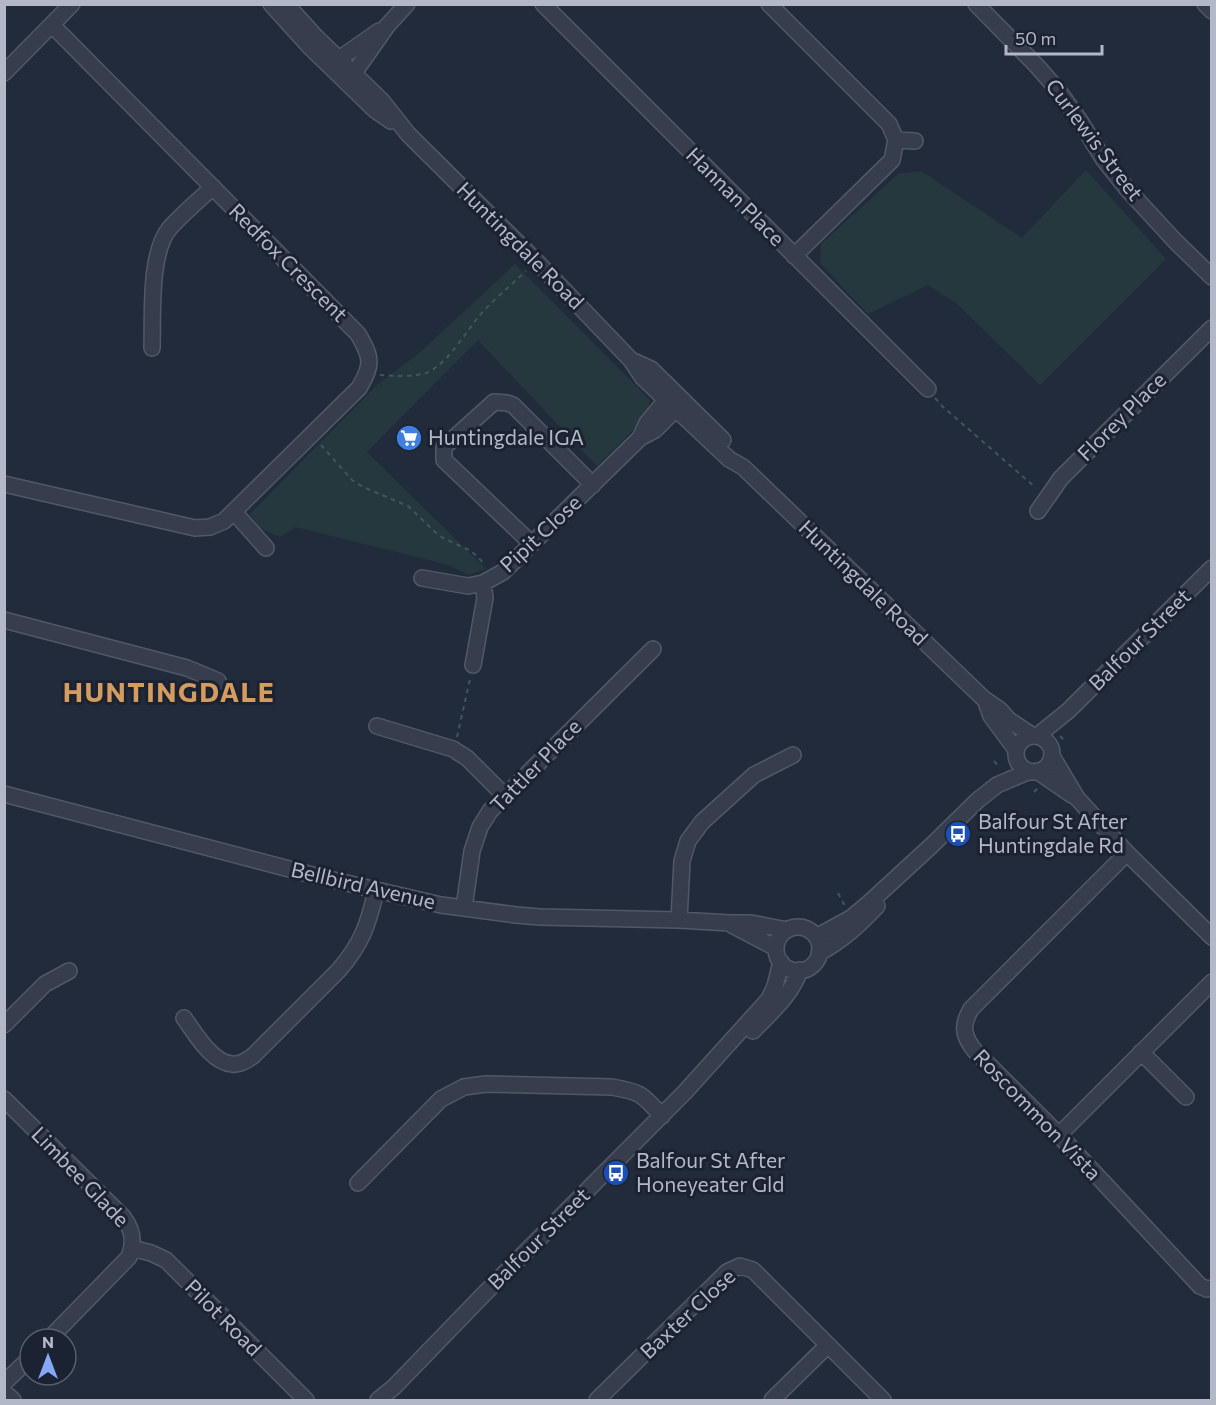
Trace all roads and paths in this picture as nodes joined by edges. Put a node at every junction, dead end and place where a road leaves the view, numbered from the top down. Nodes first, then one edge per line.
1 (72, 4) edge
2 (272, 4) edge
3 (286, 4) edge
4 (407, 4) edge
5 (543, 4) edge
6 (769, 4) edge
7 (976, 4) edge
8 (1205, 4) edge
9 (1212, 11) edge
10 (52, 25) junction
11 (387, 26) junction
12 (335, 63) junction
13 (4, 73) edge
14 (350, 77) junction
15 (896, 140) junction
16 (915, 141) dead end
17 (213, 187) junction
18 (794, 256) junction
19 (536, 261) junction
20 (1212, 277) edge
21 (1212, 328) edge
22 (152, 348) dead end
23 (368, 372) junction
24 (928, 389) joint
25 (675, 400) junction
26 (312, 435) junction
27 (4, 483) edge
28 (593, 485) junction
29 (1047, 497) junction
30 (1038, 511) dead end
31 (234, 512) junction
32 (532, 544) junction
33 (266, 548) dead end
34 (1212, 568) edge
35 (422, 578) dead end
36 (489, 580) junction
37 (4, 620) edge
38 (653, 649) dead end
39 (473, 665) joint
40 (218, 681) dead end
41 (984, 699) junction
42 (1068, 711) junction
43 (376, 726) dead end
44 (1035, 736) junction
45 (453, 749) junction
46 (1016, 752) junction
47 (1051, 753) junction
48 (793, 755) dead end
49 (1034, 771) junction
50 (997, 785) junction
51 (4, 794) edge
52 (505, 796) junction
53 (1077, 798) junction
54 (931, 846) junction
55 (1127, 853) junction
56 (376, 891) junction
57 (464, 909) junction
58 (679, 920) junction
59 (730, 924) junction
60 (787, 930) junction
61 (816, 937) junction
62 (1212, 938) edge
63 (819, 953) junction
64 (778, 955) junction
65 (801, 970) junction
66 (69, 971) dead end
67 (1212, 982) edge
68 (184, 1018) dead end
69 (4, 1025) edge
70 (1141, 1052) junction
71 (685, 1092) junction
72 (1186, 1097) dead end
73 (4, 1099) edge
74 (662, 1116) junction
75 (1059, 1135) junction
76 (358, 1183) dead end
77 (132, 1248) junction
78 (1212, 1288) edge
79 (61, 1327) edge
80 (828, 1345) junction
81 (18, 1370) edge
82 (4, 1383) edge
83 (394, 1387) junction
84 (4, 1392) edge
85 (13, 1401) edge
86 (306, 1401) edge
87 (378, 1401) edge
88 (385, 1401) edge
89 (597, 1401) edge
90 (772, 1401) edge
91 (883, 1401) edge

1 - 10 street
2 - 12 street, Huntingdale Road
3 - 12 street, Huntingdale Road
4 - 11 street
5 - 18 street, Hannan Place
6 - 15 street
7 - 20 street, Curlewis Street
8 - 9 street
10 - 13 street
10 - 17 street, Redfox Crescent
11 - 12 street
11 - 14 street
12 - 14 street, Huntingdale Road
14 - 19 street, Huntingdale Road
15 - 16 street
15 - 18 street
17 - 22 street
17 - 23 street, Redfox Crescent
18 - 24 street, Hannan Place
19 - 23 path
19 - 25 street, Huntingdale Road
21 - 29 street, Florey Place
23 - 26 street
24 - 29 path
25 - 28 street, Pipit Close
25 - 41 street, Huntingdale Road
26 - 31 street
26 - 36 path
27 - 31 street
28 - 32 street, Pipit Close
28 - 32 street
29 - 30 street, Florey Place
31 - 33 street
32 - 36 street, Pipit Close
34 - 42 street, Balfour Street
35 - 36 street, Pipit Close
36 - 39 street
37 - 40 street
38 - 52 street, Tattler Place
39 - 45 path
41 - 44 street, Huntingdale Road
41 - 46 street, Huntingdale Road
42 - 44 street, Balfour Street
42 - 47 street, Balfour Street
43 - 45 street
44 - 46 street
44 - 47 street
45 - 52 street
46 - 49 street
46 - 50 street, Balfour Street
47 - 49 street
47 - 53 street
48 - 58 street
49 - 50 street, Balfour Street
49 - 53 street
50 - 54 street, Balfour Street
51 - 56 street, Bellbird Avenue
52 - 57 street, Tattler Place
53 - 55 street
54 - 61 street, Balfour Street
54 - 63 street, Balfour Street
55 - 62 street
55 - 75 street, Roscommon Vista
56 - 57 street, Bellbird Avenue
56 - 68 street
57 - 58 street, Bellbird Avenue
58 - 59 street, Bellbird Avenue
59 - 60 street, Bellbird Avenue
59 - 64 street, Bellbird Avenue
60 - 61 street
60 - 64 street, Balfour Street
61 - 63 street
63 - 65 street, Balfour Street
64 - 65 street
64 - 71 street, Balfour Street
65 - 71 street, Balfour Street
66 - 69 street
67 - 70 street
70 - 72 street
70 - 75 street
71 - 74 street, Balfour Street
73 - 77 street, Limbee Glade
74 - 76 street
74 - 83 street, Balfour Street
75 - 78 street, Roscommon Vista
77 - 79 street, Limbee Glade
77 - 86 street, Pilot Road
80 - 89 street, Baxter Close
80 - 90 street
80 - 91 street, Baxter Close
81 - 82 street
83 - 87 street, Balfour Street
83 - 88 street, Balfour Street
84 - 85 street

